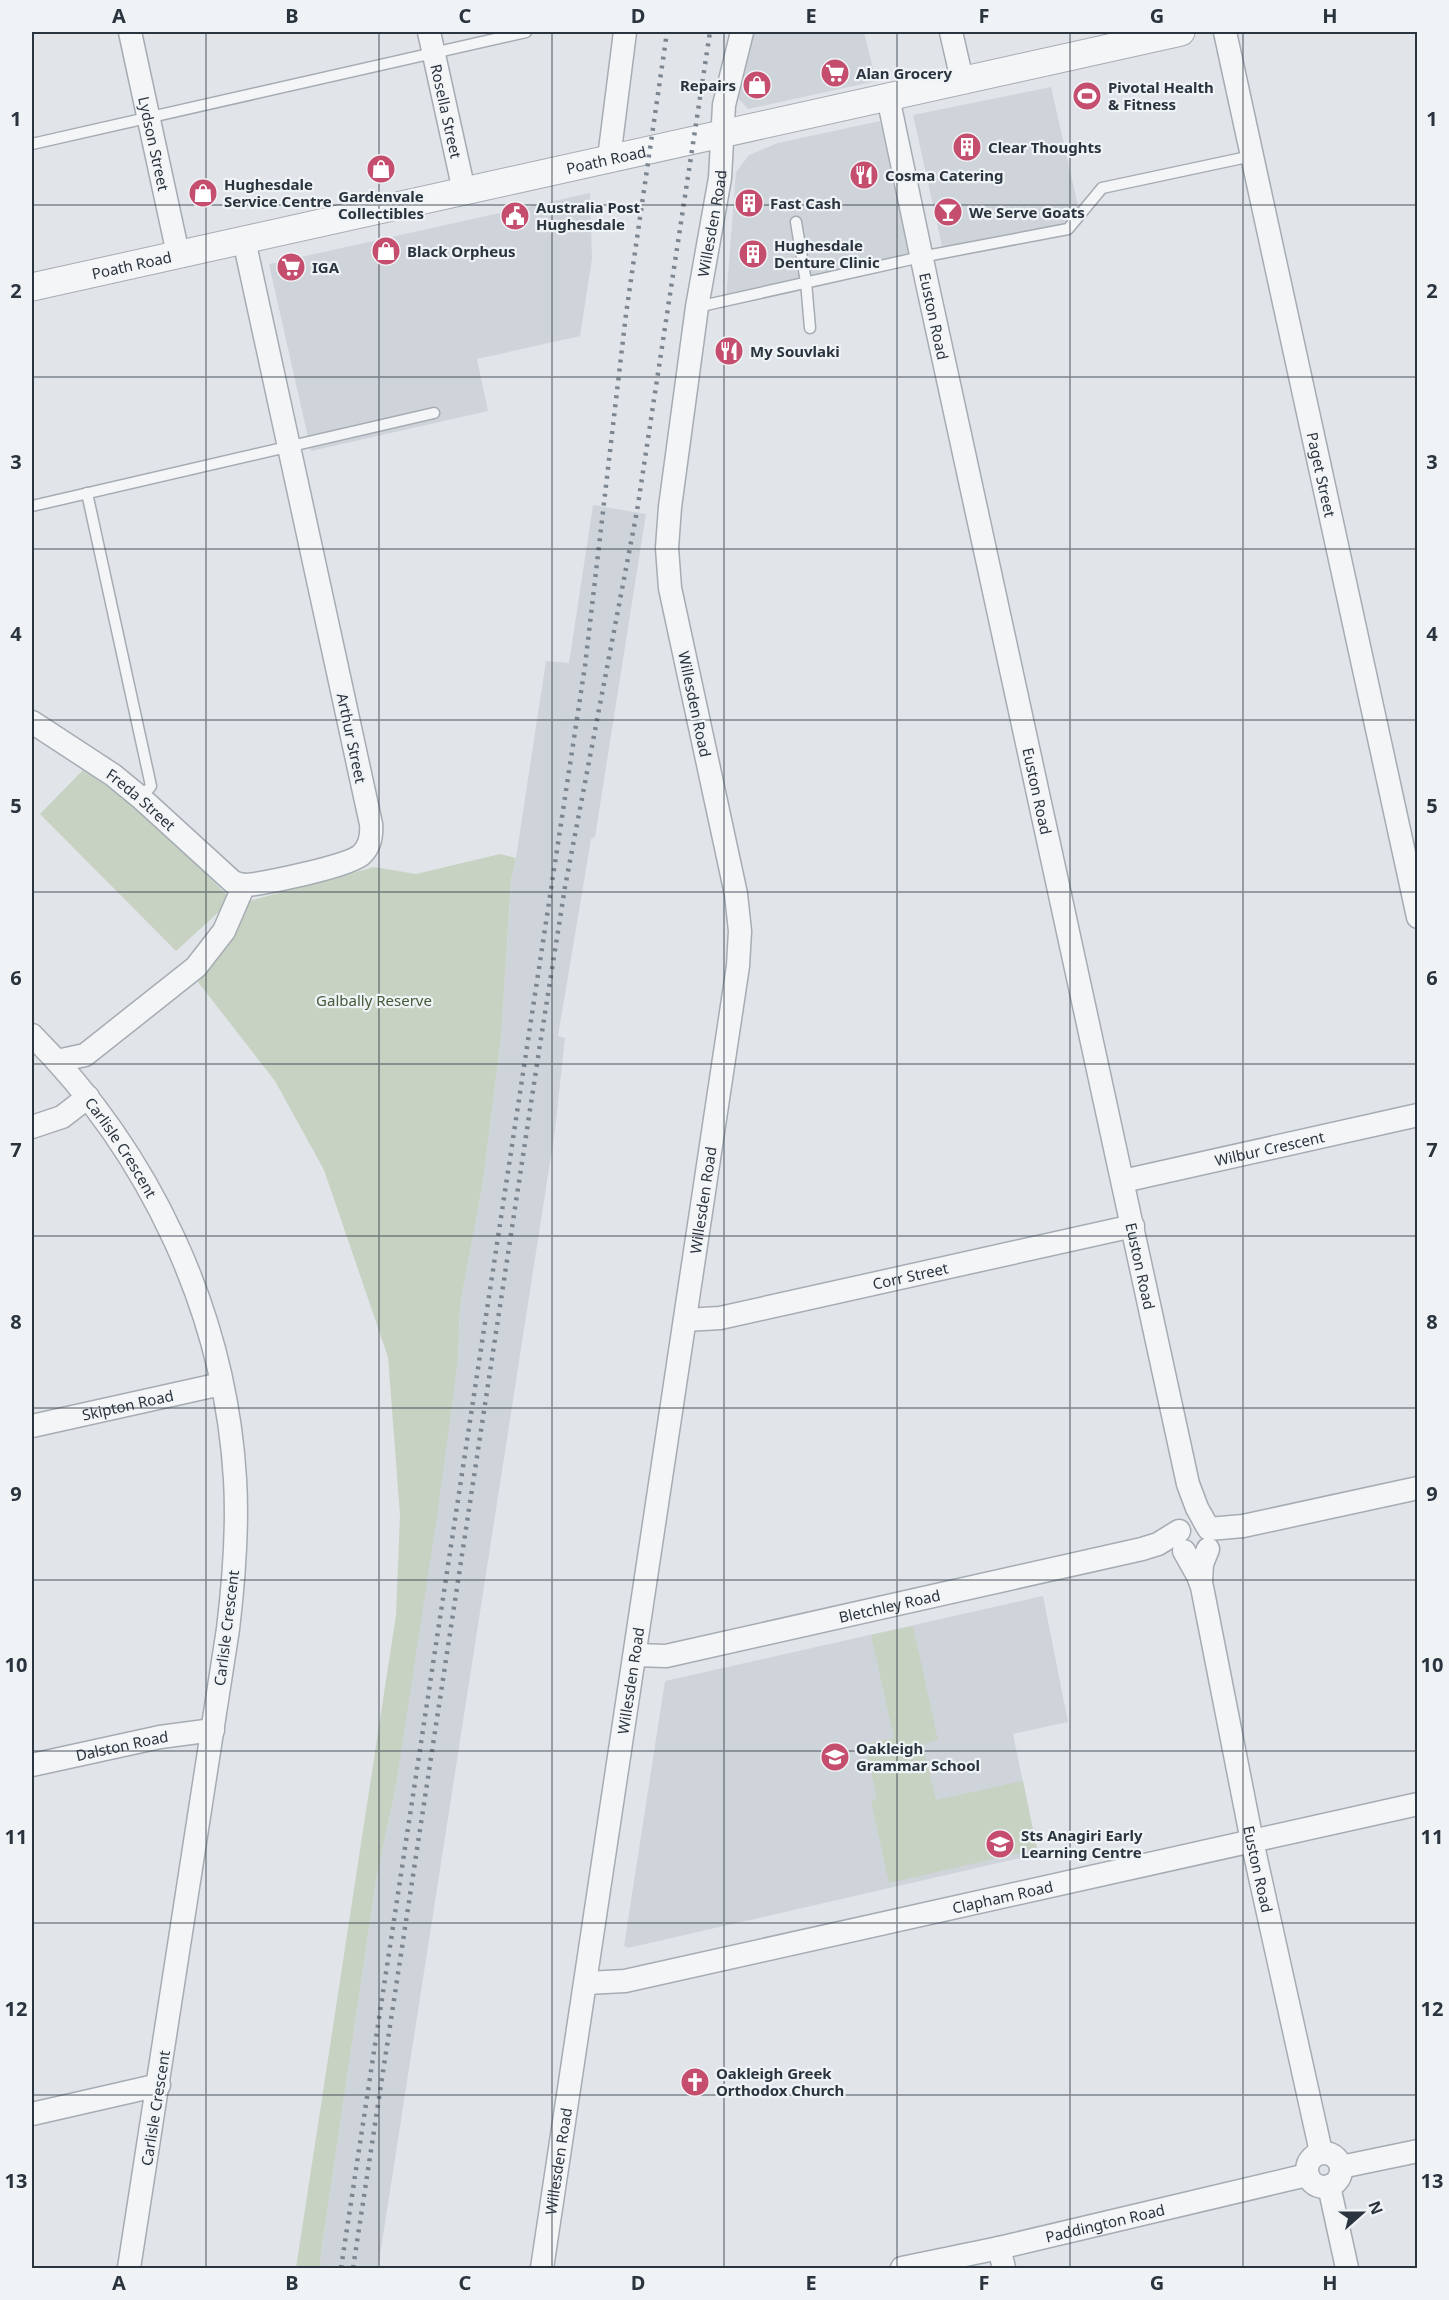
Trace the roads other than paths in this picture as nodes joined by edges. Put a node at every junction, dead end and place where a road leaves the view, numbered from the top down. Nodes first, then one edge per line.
1 (130, 32) edge
2 (526, 32) edge
3 (626, 32) edge
4 (742, 32) edge
5 (951, 32) edge
6 (1181, 32) edge
7 (1225, 32) edge
8 (431, 42) edge
9 (962, 80) junction
10 (888, 96) junction
11 (149, 117) junction
12 (722, 134) junction
13 (32, 144) edge
14 (1252, 156) junction
15 (609, 158) junction
16 (464, 190) junction
17 (796, 222) dead end
18 (243, 240) junction
19 (178, 254) junction
20 (921, 257) junction
21 (806, 282) junction
22 (32, 287) edge
23 (697, 307) junction
24 (810, 328) dead end
25 (434, 413) dead end
26 (287, 447) junction
27 (87, 493) junction
28 (32, 506) edge
29 (32, 722) edge
30 (141, 798) junction
31 (244, 885) junction
32 (1418, 917) edge
33 (32, 1035) edge
34 (57, 1061) junction
35 (88, 1097) junction
36 (1418, 1115) edge
37 (32, 1127) edge
38 (1123, 1181) junction
39 (1133, 1226) junction
40 (685, 1320) junction
41 (221, 1384) junction
42 (32, 1426) edge
43 (1188, 1484) junction
44 (1418, 1488) edge
45 (1208, 1537) junction
46 (1181, 1540) junction
47 (1202, 1587) junction
48 (635, 1655) junction
49 (213, 1730) junction
50 (32, 1765) edge
51 (1418, 1804) edge
52 (1252, 1841) junction
53 (586, 1983) junction
54 (159, 2085) junction
55 (32, 2114) edge
56 (1418, 2151) edge
57 (1321, 2152) junction
58 (1341, 2167) junction
59 (1308, 2175) junction
60 (1329, 2186) junction
61 (1002, 2258) edge
62 (129, 2268) edge
63 (542, 2268) edge
64 (902, 2268) edge
65 (1347, 2268) edge

1 - 11 street, Lydson Street
2 - 8 lane
3 - 15 street
4 - 12 street, Willesden Road
5 - 9 street
6 - 9 street, Poath Road
7 - 14 street, Paget Street
8 - 11 lane
8 - 16 street, Rosella Street
9 - 10 street, Poath Road
10 - 12 street, Poath Road
10 - 20 street, Euston Road
11 - 13 lane
11 - 19 street, Lydson Street
12 - 15 street, Poath Road
12 - 23 street, Willesden Road
14 - 20 lane
14 - 32 street, Paget Street
15 - 16 street, Poath Road
16 - 18 street, Poath Road
17 - 21 lane
18 - 19 street, Poath Road
18 - 26 street, Arthur Street
19 - 22 street, Poath Road
20 - 21 lane
20 - 38 street, Euston Road
21 - 23 lane
21 - 24 lane
23 - 40 street, Willesden Road
25 - 26 lane
26 - 27 lane
26 - 31 street, Arthur Street
27 - 28 lane
27 - 30 lane
29 - 30 street, Freda Street
30 - 31 street, Freda Street
31 - 34 street
33 - 34 street, Carlisle Crescent
34 - 35 street, Carlisle Crescent
35 - 37 street
35 - 41 street, Carlisle Crescent
36 - 38 street, Wilbur Crescent
38 - 39 street, Euston Road
39 - 40 street, Corr Street
39 - 43 street, Euston Road
40 - 48 street, Willesden Road
41 - 42 street, Skipton Road
41 - 49 street, Carlisle Crescent
43 - 45 street, Euston Road
43 - 46 street, Euston Road
44 - 45 street
45 - 46 street
45 - 46 street
45 - 47 street, Euston Road
46 - 47 street, Euston Road
46 - 48 street, Bletchley Road
47 - 52 street, Euston Road
48 - 53 street, Willesden Road
49 - 50 street, Dalston Road
49 - 54 street, Carlisle Crescent
51 - 52 street, Clapham Road
52 - 53 street, Clapham Road
52 - 57 street, Euston Road
53 - 63 street, Willesden Road
54 - 55 street
54 - 62 street, Carlisle Crescent
56 - 58 street
57 - 58 street
57 - 59 street
58 - 60 street
59 - 60 street
59 - 61 street, Paddington Road
60 - 65 street
61 - 64 street, Paddington Road

